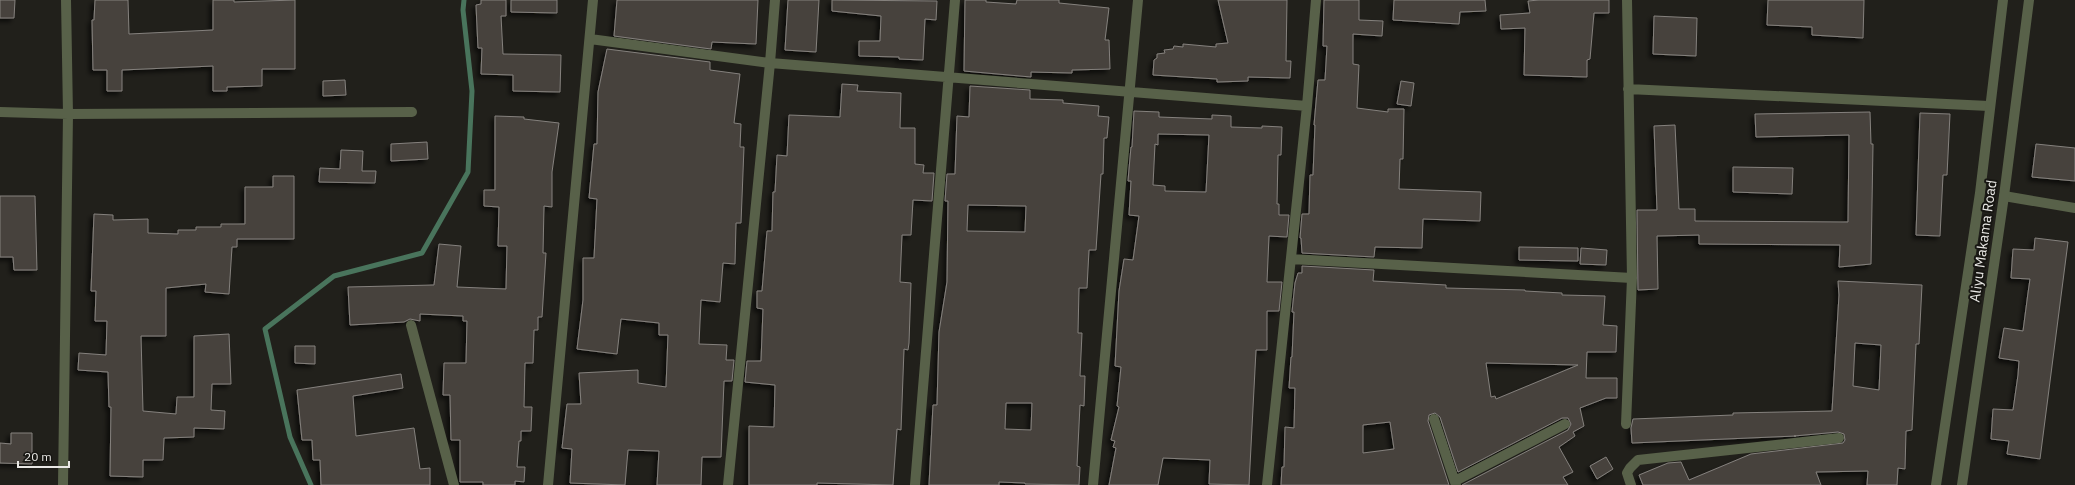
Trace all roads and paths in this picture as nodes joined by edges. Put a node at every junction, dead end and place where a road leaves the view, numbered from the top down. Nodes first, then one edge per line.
1 (66, 0) edge
2 (593, 0) edge
3 (775, 0) edge
4 (955, 0) edge
5 (1138, 0) edge
6 (1316, 0) edge
7 (1627, 0) edge
8 (2003, 0) edge
9 (2029, 0) edge
10 (590, 39) junction
11 (770, 63) junction
12 (949, 78) junction
13 (1628, 89) junction
14 (1130, 92) junction
15 (1307, 106) junction
16 (1989, 106) junction
17 (0, 112) edge
18 (412, 112) dead end
19 (68, 114) junction
20 (2004, 196) junction
21 (2075, 208) edge
22 (1291, 259) junction
23 (1632, 278) junction
24 (411, 325) dead end
25 (1434, 419) dead end
26 (1565, 424) dead end
27 (1626, 424) dead end
28 (1839, 438) dead end
29 (1455, 483) edge
30 (63, 485) edge
31 (454, 485) edge
32 (548, 485) edge
33 (728, 485) edge
34 (915, 485) edge
35 (1094, 485) edge
36 (1267, 485) edge
37 (1631, 485) edge
38 (1936, 485) edge
39 (1962, 485) edge

1 - 19 street
2 - 10 street
3 - 11 street
4 - 12 street
5 - 14 street
6 - 15 street
7 - 13 street
8 - 16 street, Aliyu Makama Road
9 - 20 street, Aliyu Makama Road
10 - 11 street
10 - 32 street
11 - 12 street
11 - 33 street
12 - 14 street
12 - 34 street
13 - 16 street
13 - 23 street
14 - 15 street
14 - 35 street
15 - 22 street
16 - 38 street, Aliyu Makama Road
17 - 19 street
18 - 19 street
19 - 30 street
20 - 21 street
20 - 39 street, Aliyu Makama Road
22 - 23 street
22 - 36 street
23 - 27 street
24 - 31 street
25 - 29 street
26 - 29 street
28 - 37 street

